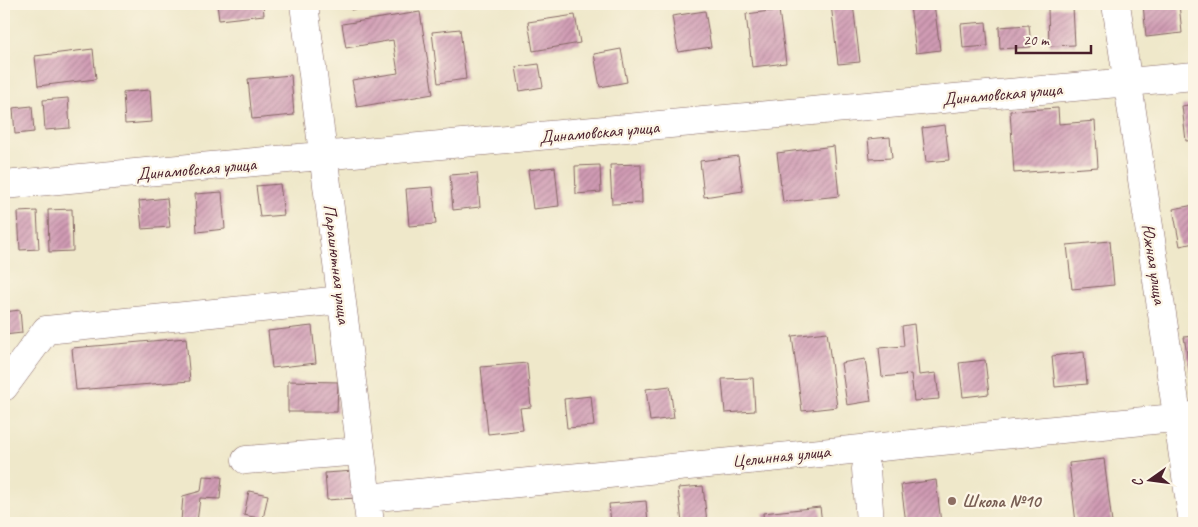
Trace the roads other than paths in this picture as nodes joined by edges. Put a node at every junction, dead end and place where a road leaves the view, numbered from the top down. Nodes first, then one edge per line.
1 (304, 4) edge
2 (1116, 4) edge
3 (1194, 76) edge
4 (1126, 82) junction
5 (323, 158) junction
6 (4, 185) edge
7 (341, 300) junction
8 (4, 387) edge
9 (1186, 416) edge
10 (361, 451) junction
11 (246, 460) dead end
12 (866, 469) dead end
13 (368, 510) edge
14 (870, 523) edge
15 (1194, 523) edge

1 - 5 street, Парашютная улица
2 - 4 street, Южная улица
3 - 4 street, Динамовская улица
4 - 5 street, Динамовская улица
4 - 9 street, Южная улица
5 - 6 street, Динамовская улица
5 - 7 street, Парашютная улица
7 - 8 street
7 - 10 street, Парашютная улица
9 - 13 street, Целинная улица
9 - 15 street, Южная улица
10 - 11 street
10 - 13 street, Парашютная улица
12 - 14 street

